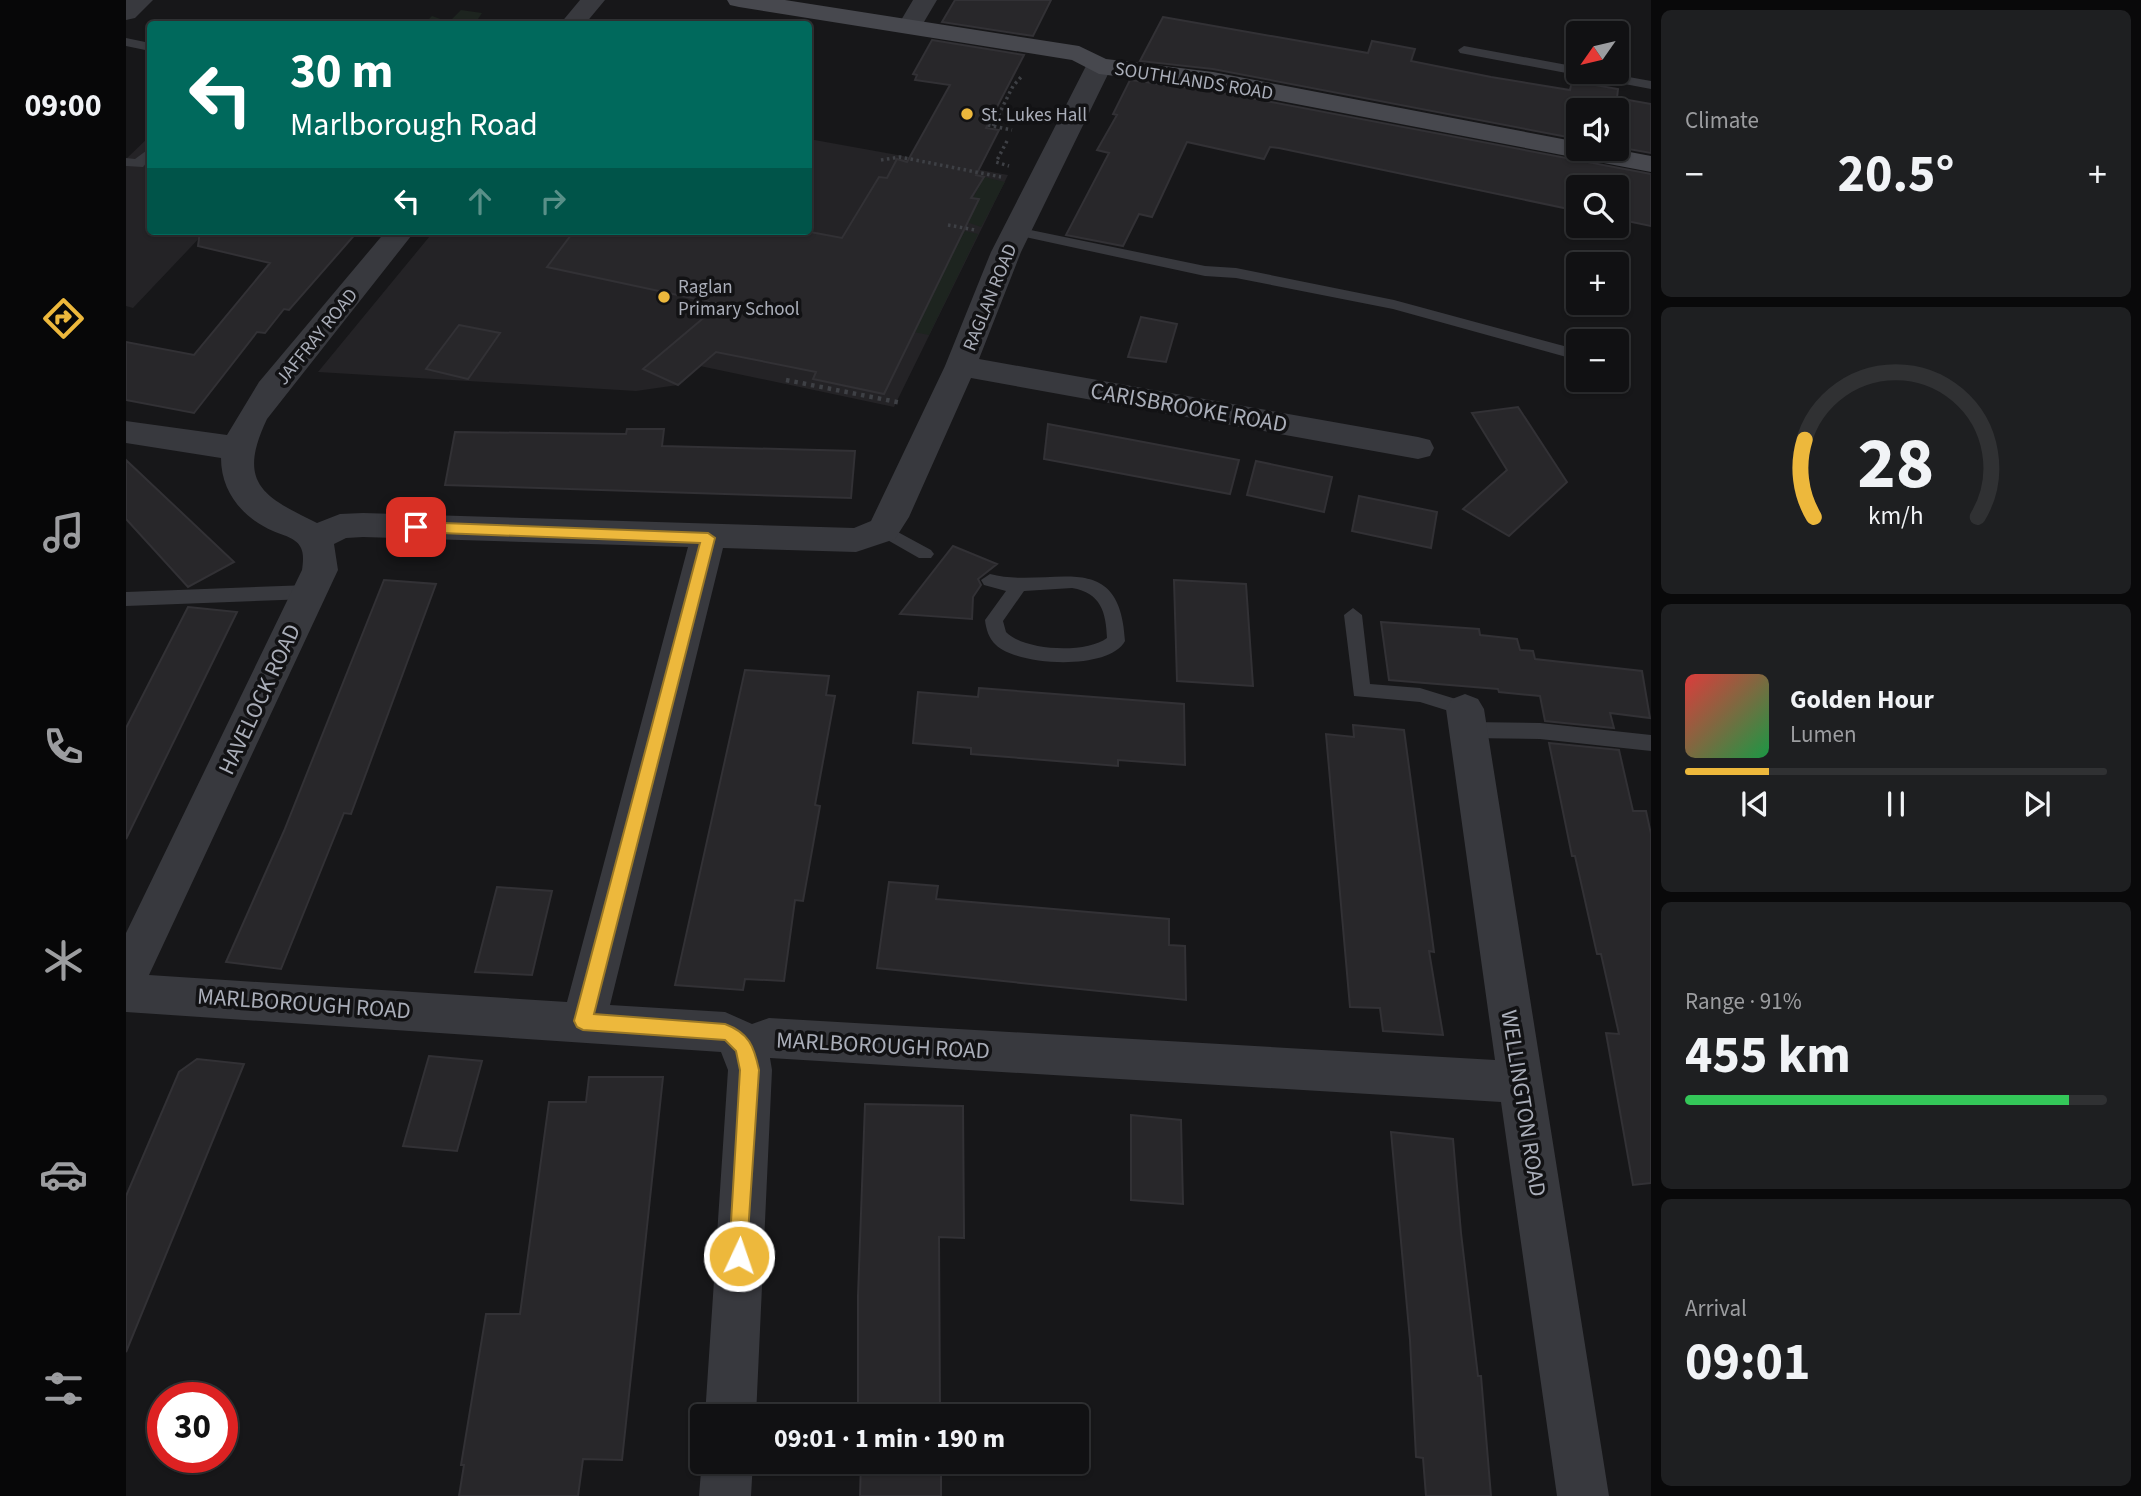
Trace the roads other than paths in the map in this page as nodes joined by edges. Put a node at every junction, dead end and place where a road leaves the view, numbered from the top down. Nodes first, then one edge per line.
1 (141, 0) edge
2 (593, 0) edge
3 (739, 0) edge
4 (925, 0) edge
5 (126, 13) edge
6 (575, 21) edge
7 (909, 27) junction
8 (126, 42) edge
9 (147, 46) edge
10 (1464, 50) dead end
11 (1099, 66) junction
12 (1566, 71) edge
13 (1629, 82) edge
14 (1651, 85) edge
15 (147, 154) edge
16 (132, 163) edge
17 (1651, 164) edge
18 (126, 176) edge
19 (1016, 231) junction
20 (398, 235) edge
21 (1566, 352) edge
22 (961, 366) junction
23 (126, 432) edge
24 (239, 446) junction
25 (1418, 448) dead end
26 (883, 530) junction
27 (316, 538) junction
28 (708, 538) junction
29 (925, 554) dead end
30 (990, 580) dead end
31 (1018, 587) junction
32 (309, 592) junction
33 (126, 599) edge
34 (1353, 615) dead end
35 (1466, 720) junction
36 (1651, 743) edge
37 (126, 978) edge
38 (126, 993) edge
39 (583, 1021) junction
40 (745, 1047) junction
41 (1522, 1082) junction
42 (731, 1404) edge
43 (726, 1474) edge
44 (725, 1496) edge
45 (1583, 1496) edge

1 - 5 street
2 - 6 street
3 - 7 street, SOUTHLANDS ROAD
4 - 7 street
7 - 11 street, SOUTHLANDS ROAD
8 - 9 lane
10 - 12 lane
11 - 17 street, SOUTHLANDS ROAD
11 - 19 street, RAGLAN ROAD
13 - 14 lane
15 - 16 lane
16 - 18 lane
19 - 21 lane
19 - 22 street, RAGLAN ROAD
20 - 24 street, JAFFRAY ROAD
22 - 25 street, CARISBROOKE ROAD
22 - 26 street, RAGLAN ROAD
23 - 24 street
24 - 27 street
26 - 28 street
26 - 29 lane
27 - 28 street
27 - 32 street, HAVELOCK ROAD
28 - 39 street
30 - 31 lane
31 - 31 lane
32 - 33 lane
32 - 37 street, HAVELOCK ROAD
34 - 35 lane
35 - 36 lane
35 - 41 street, WELLINGTON ROAD
38 - 39 street, MARLBOROUGH ROAD
39 - 40 street, MARLBOROUGH ROAD
40 - 41 street, MARLBOROUGH ROAD
40 - 42 street
41 - 45 street, WELLINGTON ROAD
43 - 44 street

